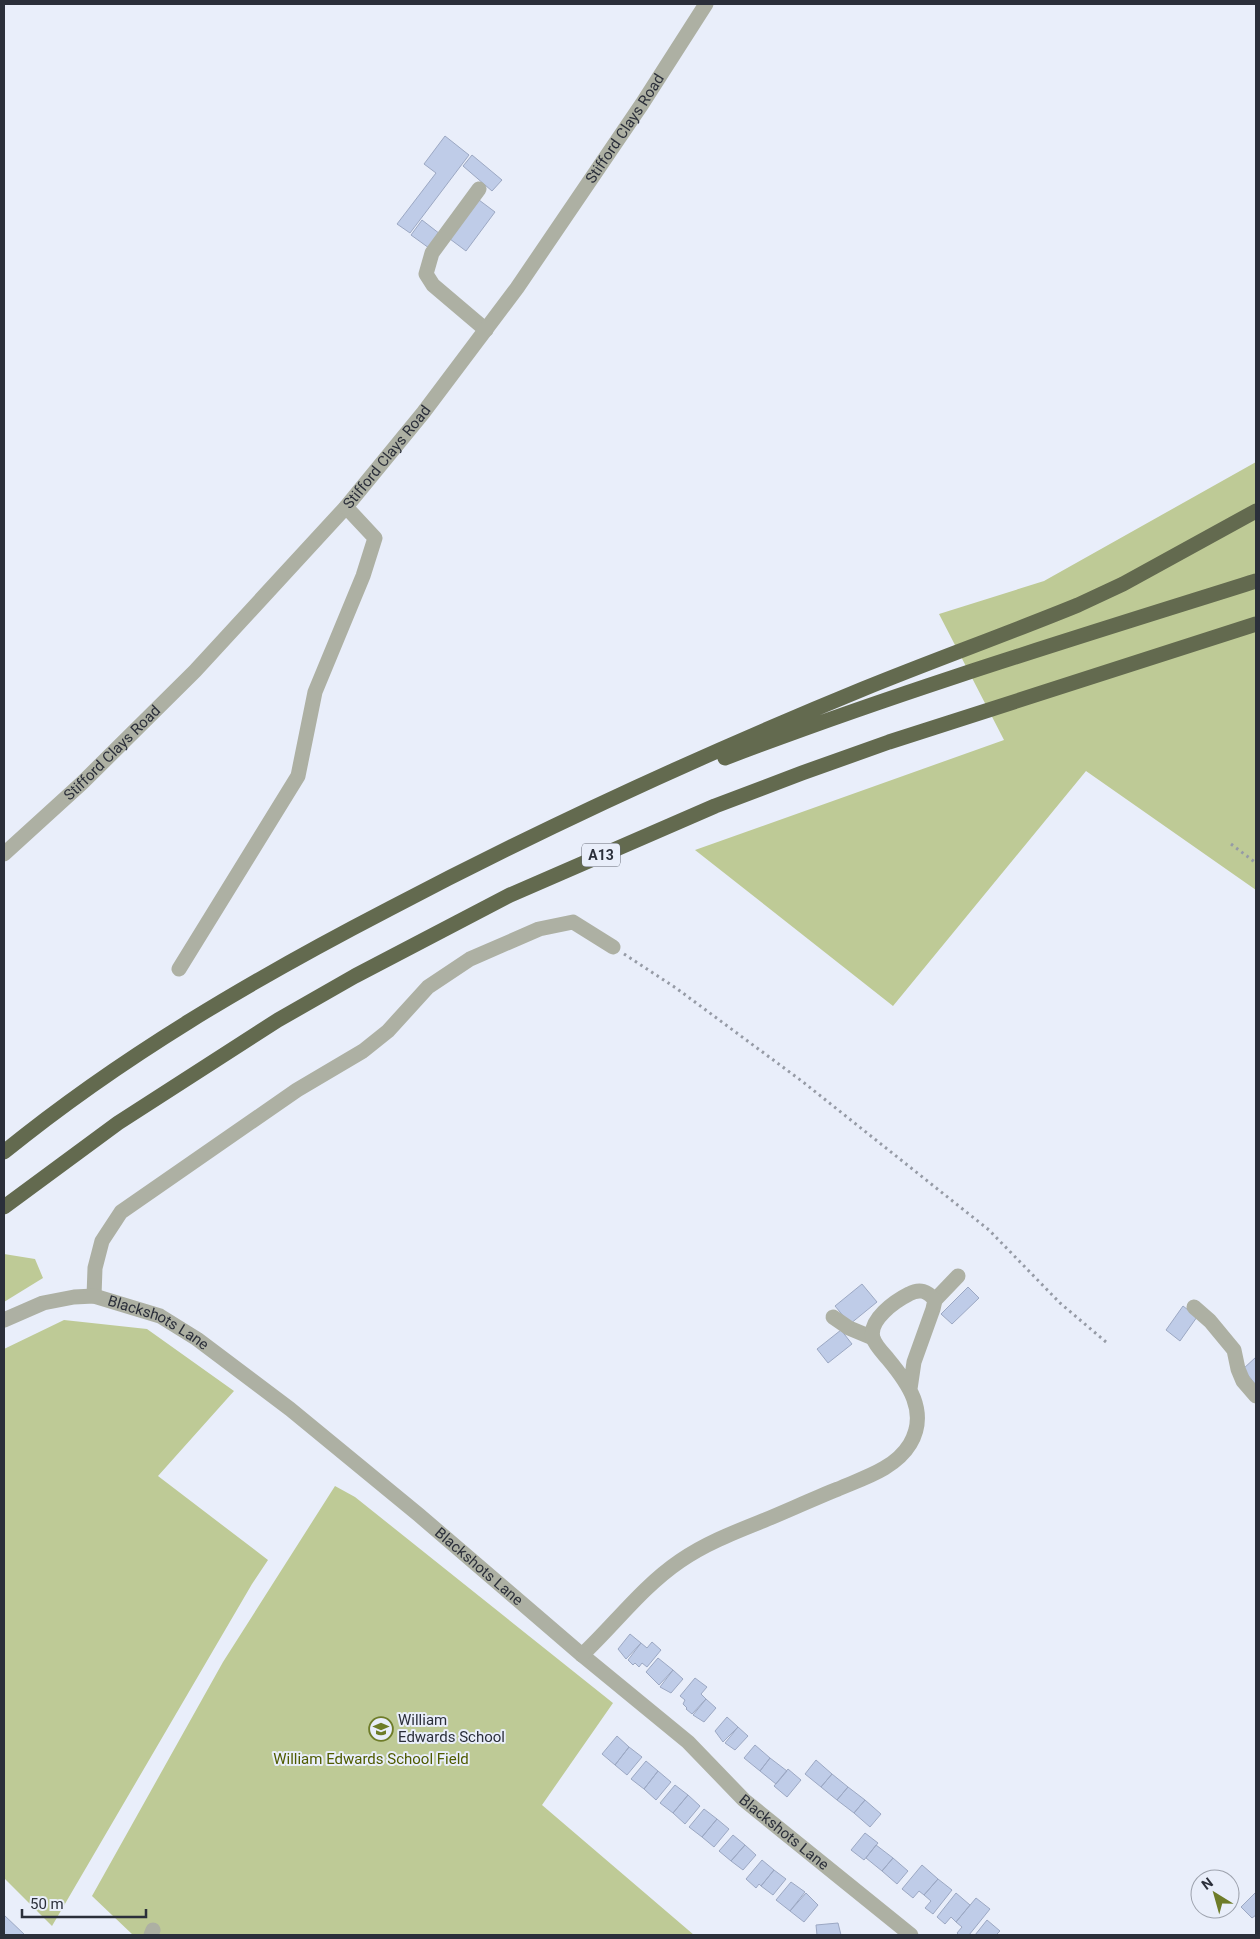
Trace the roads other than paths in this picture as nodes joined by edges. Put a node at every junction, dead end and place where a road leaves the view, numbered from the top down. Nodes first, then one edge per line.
1 (706, 4) edge
2 (479, 189) dead end
3 (486, 330) junction
4 (346, 507) junction
5 (1256, 511) edge
6 (1256, 581) edge
7 (1256, 624) edge
8 (602, 804) junction
9 (4, 854) edge
10 (612, 947) road end
11 (179, 969) dead end
12 (4, 1152) edge
13 (4, 1207) edge
14 (958, 1276) dead end
15 (94, 1296) junction
16 (935, 1300) junction
17 (1194, 1307) dead end
18 (833, 1318) dead end
19 (4, 1320) edge
20 (873, 1338) junction
21 (910, 1389) junction
22 (1256, 1396) edge
23 (582, 1655) junction
24 (911, 1935) edge

1 - 3 street, Stifford Clays Road
2 - 3 street
3 - 4 street, Stifford Clays Road
4 - 9 street, Stifford Clays Road
4 - 11 street
5 - 8 highway
6 - 8 highway
7 - 13 highway, A13
8 - 12 highway
10 - 15 street
14 - 16 street
15 - 19 street, Blackshots Lane
15 - 23 street, Blackshots Lane
16 - 20 street
16 - 21 street
17 - 22 street
18 - 20 street
20 - 21 street
21 - 23 street
23 - 24 street, Blackshots Lane

